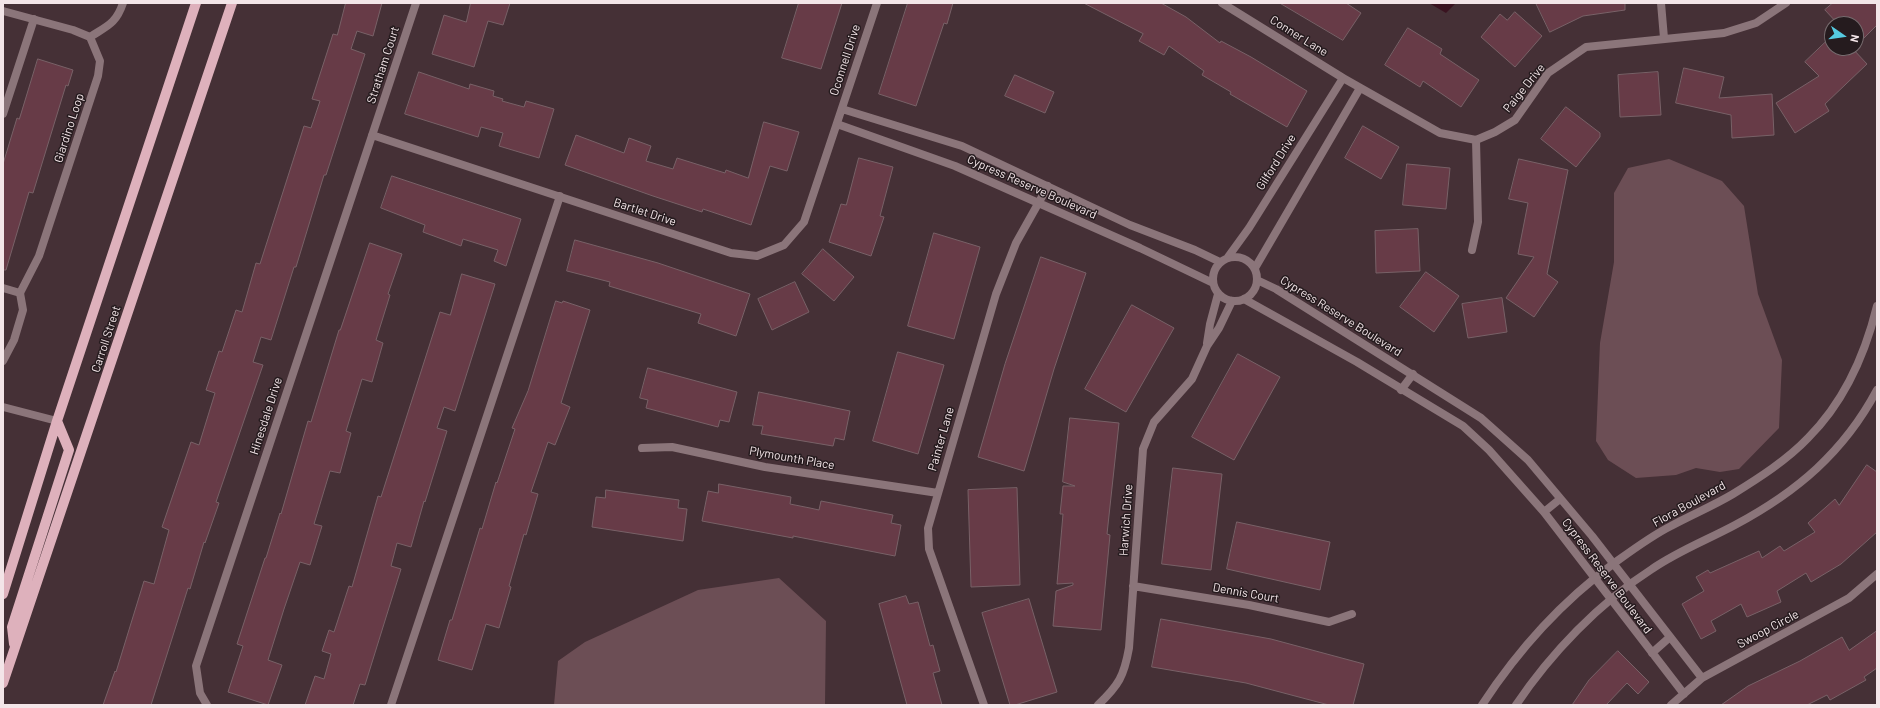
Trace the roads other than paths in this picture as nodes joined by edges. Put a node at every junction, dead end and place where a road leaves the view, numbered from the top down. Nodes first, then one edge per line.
1 (123, 3) edge
2 (196, 3) edge
3 (232, 3) edge
4 (416, 3) edge
5 (877, 3) edge
6 (1222, 3) edge
7 (1660, 3) edge
8 (1786, 3) edge
9 (3, 11) edge
10 (34, 20) junction
11 (90, 37) junction
12 (1664, 38) junction
13 (1344, 78) junction
14 (1360, 88) junction
15 (842, 109) junction
16 (3, 114) edge
17 (837, 124) junction
18 (372, 135) junction
19 (1476, 140) junction
20 (1048, 186) junction
21 (560, 196) junction
22 (1038, 202) junction
23 (1472, 250) dead end
24 (1228, 257) junction
25 (1220, 262) junction
26 (1255, 268) junction
27 (1257, 280) junction
28 (1213, 283) junction
29 (3, 288) edge
30 (20, 293) junction
31 (1218, 294) junction
32 (1244, 299) junction
33 (1232, 301) junction
34 (1877, 306) edge
35 (1207, 346) junction
36 (3, 361) edge
37 (1413, 374) junction
38 (1401, 390) junction
39 (1877, 390) edge
40 (3, 407) edge
41 (57, 421) junction
42 (642, 448) dead end
43 (938, 493) junction
44 (1560, 499) junction
45 (1544, 512) junction
46 (1613, 564) junction
47 (1877, 574) edge
48 (1595, 578) junction
49 (1630, 585) junction
50 (1133, 586) junction
51 (3, 594) edge
52 (1610, 600) junction
53 (1352, 614) dead end
54 (1670, 637) junction
55 (14, 648) junction
56 (1652, 653) junction
57 (1702, 678) junction
58 (3, 683) edge
59 (1684, 694) junction
60 (207, 705) edge
61 (391, 705) edge
62 (984, 705) edge
63 (1098, 705) edge
64 (1482, 705) edge
65 (1516, 705) edge
66 (1671, 705) edge

1 - 11 street
2 - 41 main road, Carroll Street
3 - 55 main road, Carroll Street
4 - 18 street, Stratham Court
5 - 15 street, Oconnell Drive
6 - 13 street, Conner Lane
7 - 12 street
8 - 12 street, Paige Drive
9 - 10 street
10 - 11 street
10 - 16 street
11 - 30 street, Giardino Loop
12 - 19 street, Paige Drive
13 - 14 street
13 - 24 street, Gilford Drive
14 - 19 street
14 - 26 street
15 - 17 street, Oconnell Drive
15 - 20 street, Cypress Reserve Boulevard
17 - 21 street, Bartlet Drive
17 - 22 street, Cypress Reserve Boulevard
18 - 21 street, Bartlet Drive
18 - 60 street, Hinesdale Drive
19 - 23 street
20 - 22 street, Painter Lane
20 - 25 street, Cypress Reserve Boulevard
21 - 61 street
22 - 28 street, Cypress Reserve Boulevard
22 - 43 street, Painter Lane
24 - 25 street
24 - 26 street
25 - 28 street
26 - 27 street
27 - 32 street
27 - 37 street, Cypress Reserve Boulevard
28 - 31 street
29 - 30 street
30 - 36 street
31 - 33 street
31 - 35 street, Harwich Drive
32 - 33 street
32 - 38 street, Cypress Reserve Boulevard
33 - 35 street, Harwich Drive
34 - 46 street, Flora Boulevard
35 - 50 street, Harwich Drive
37 - 38 street
37 - 44 street, Cypress Reserve Boulevard
38 - 45 street, Cypress Reserve Boulevard
39 - 49 street
40 - 41 street
41 - 51 main road, Carroll Street
41 - 55 main road
42 - 43 street, Plymounth Place
43 - 62 street, Painter Lane
44 - 45 street
44 - 46 street, Cypress Reserve Boulevard
45 - 48 street, Cypress Reserve Boulevard
46 - 48 street, Flora Boulevard
46 - 49 street, Cypress Reserve Boulevard
47 - 57 street, Swoop Circle
48 - 52 street, Cypress Reserve Boulevard
48 - 64 street, Flora Boulevard
49 - 52 street
49 - 54 street, Cypress Reserve Boulevard
50 - 53 street, Dennis Court
50 - 63 street, Harwich Drive
52 - 56 street, Cypress Reserve Boulevard
52 - 65 street
54 - 56 street, Cypress Reserve Boulevard
54 - 57 street, Cypress Reserve Boulevard
55 - 58 main road, Carroll Street
56 - 59 street, Cypress Reserve Boulevard
57 - 59 street, Swoop Circle
59 - 66 street, Swoop Circle

